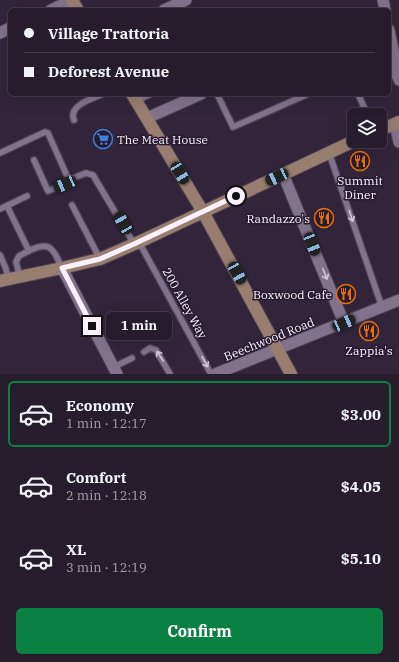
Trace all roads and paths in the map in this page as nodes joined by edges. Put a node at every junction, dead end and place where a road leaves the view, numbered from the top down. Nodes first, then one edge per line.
1 (72, 0) edge
2 (186, 0) edge
3 (55, 8) edge
4 (168, 8) edge
5 (391, 48) edge
6 (396, 72) edge
7 (98, 96) edge
8 (196, 96) edge
9 (218, 96) edge
10 (303, 96) edge
11 (359, 96) edge
12 (134, 98) edge
13 (364, 107) dead end
14 (147, 118) junction
15 (74, 120) dead end
16 (397, 123) edge
17 (387, 127) edge
18 (399, 142) edge
19 (347, 144) edge
20 (0, 153) edge
21 (329, 153) junction
22 (34, 160) dead end
23 (283, 174) junction
24 (71, 179) junction
25 (27, 196) dead end
26 (72, 205) dead end
27 (7, 206) junction
28 (0, 209) edge
29 (203, 212) junction
30 (137, 243) junction
31 (30, 251) junction
32 (0, 255) edge
33 (100, 259) junction
34 (62, 268) junction
35 (9, 279) edge
36 (399, 300) edge
37 (382, 307) junction
38 (344, 323) junction
39 (278, 349) junction
40 (144, 352) dead end
41 (132, 358) dead end
42 (116, 370) edge
43 (170, 374) edge
44 (211, 374) edge
45 (215, 374) edge
46 (291, 374) edge

1 - 3 street
2 - 4 street
5 - 6 street
7 - 15 lane
8 - 14 street
9 - 10 lane
11 - 13 lane
12 - 14 street
14 - 29 street
16 - 17 street
16 - 18 street
19 - 21 street
20 - 24 lane
21 - 23 street
21 -> 37 lane
22 - 24 lane, 200 Alley Way
23 - 29 street
23 -> 38 street
24 - 30 lane, 200 Alley Way
25 - 27 lane
26 - 33 lane
27 - 28 lane
27 - 31 lane
29 - 30 street
29 - 39 street
30 - 33 street
30 -> 44 lane, 200 Alley Way
31 - 34 lane
31 - 35 lane
32 - 35 lane
33 - 34 street
34 - 35 street
34 - 42 street
36 - 37 street, Beechwood Road
37 - 38 street, Beechwood Road
38 - 39 street, Beechwood Road
39 - 45 street, Beechwood Road
39 - 46 street
43 -> 40 lane
41 - 42 lane

